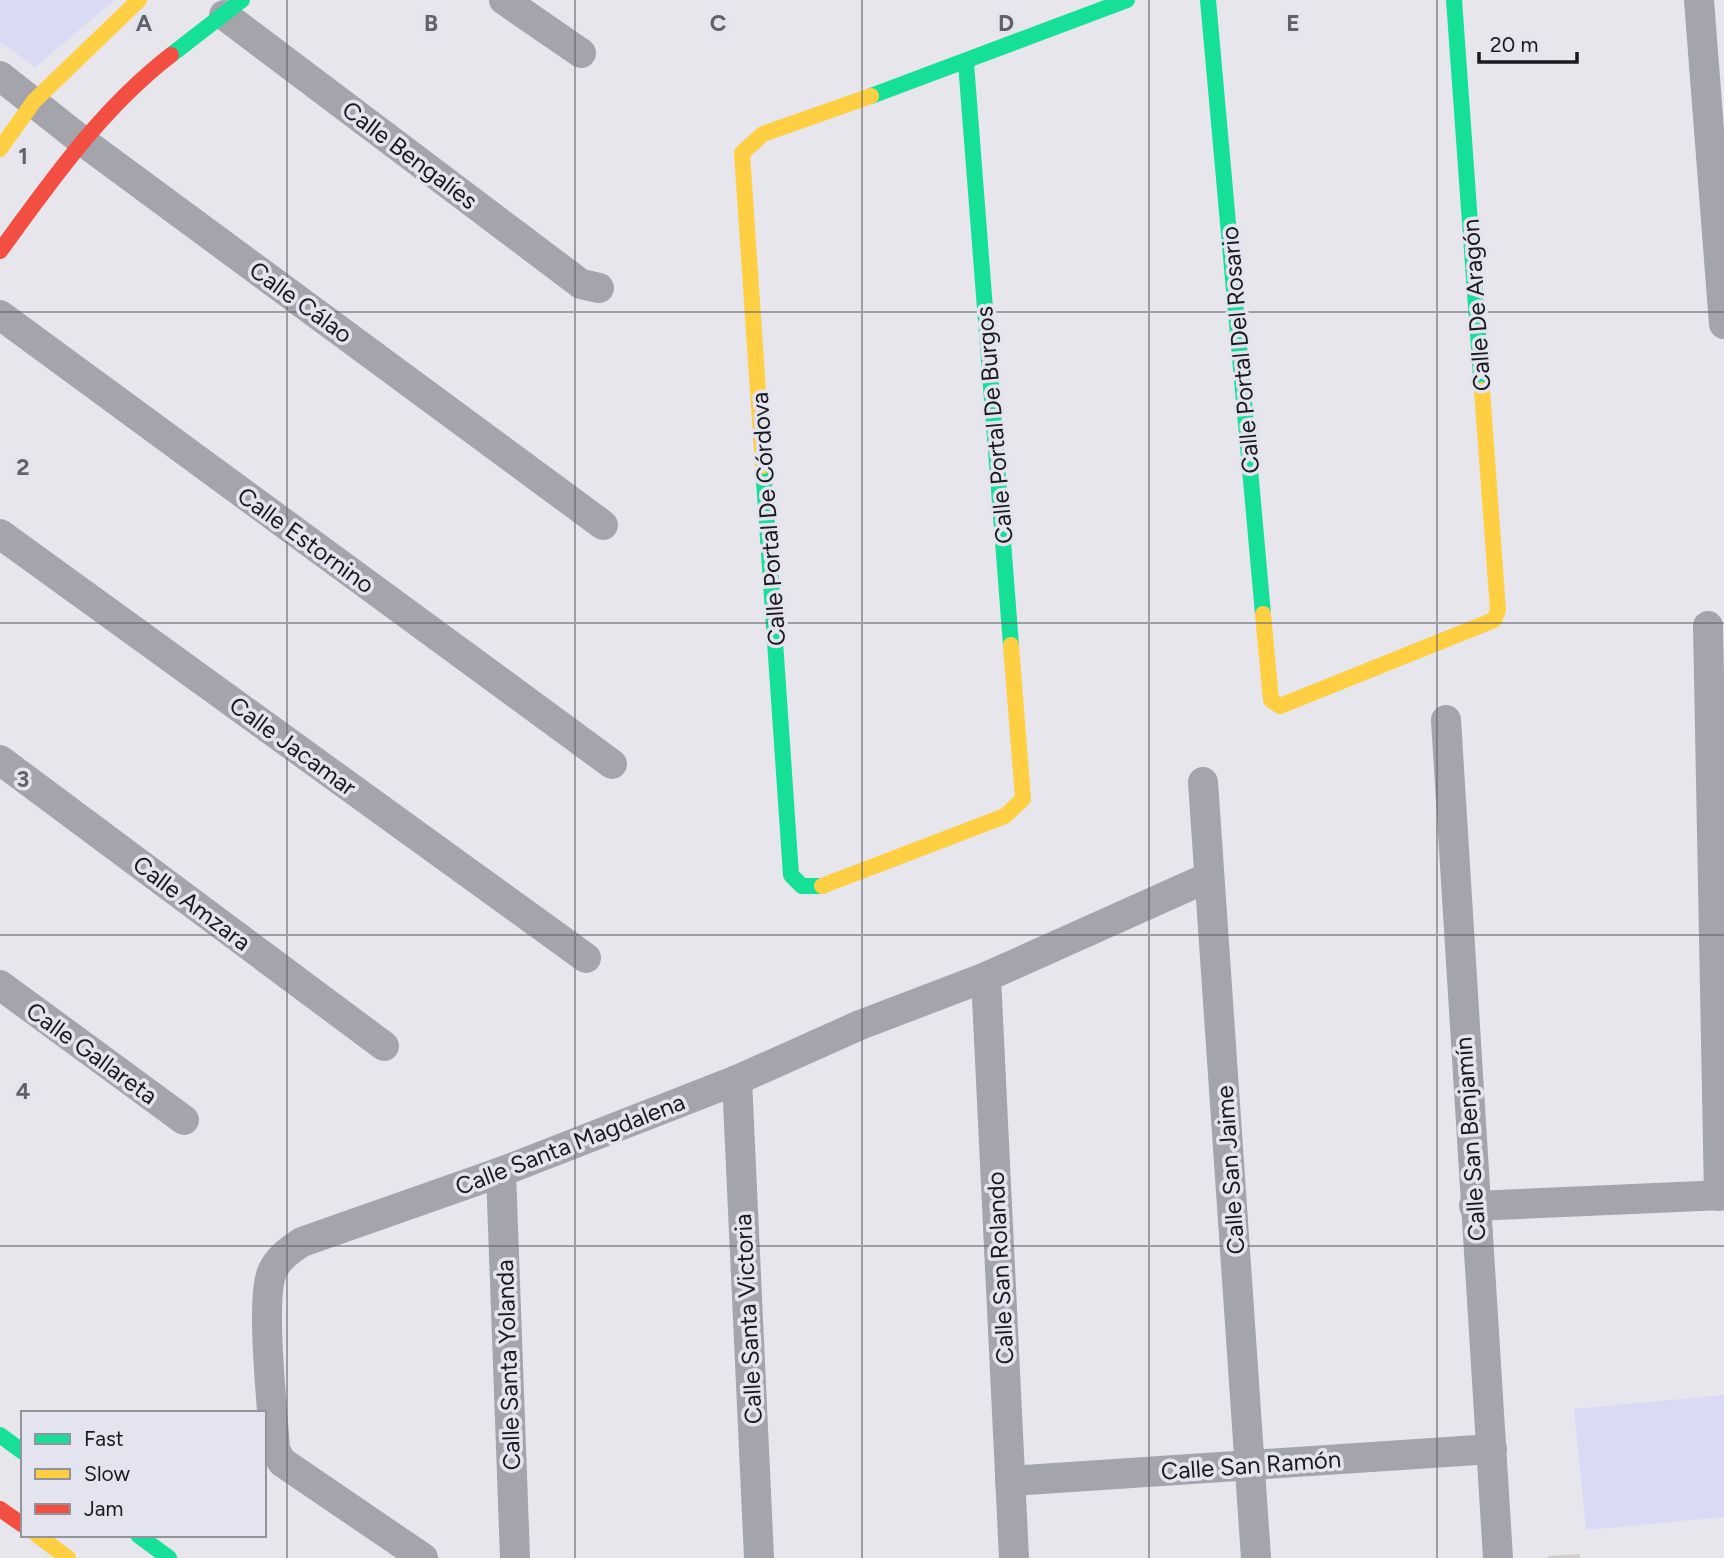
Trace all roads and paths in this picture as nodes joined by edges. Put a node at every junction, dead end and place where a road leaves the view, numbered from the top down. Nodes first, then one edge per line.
1 (139, 0) edge
2 (504, 0) edge
3 (1126, 0) edge
4 (1208, 0) edge
5 (1454, 0) edge
6 (1699, 0) edge
7 (233, 8) edge
8 (581, 54) dead end
9 (966, 62) junction
10 (0, 76) edge
11 (34, 101) junction
12 (81, 140) junction
13 (0, 149) edge
14 (0, 251) edge
15 (599, 288) dead end
16 (0, 315) edge
17 (1724, 324) edge
18 (603, 525) dead end
19 (0, 534) edge
20 (1498, 610) joint
21 (1708, 626) dead end
22 (1446, 720) dead end
23 (0, 760) edge
24 (612, 764) dead end
25 (1203, 782) dead end
26 (791, 875) joint
27 (1209, 877) junction
28 (586, 958) dead end
29 (986, 977) junction
30 (0, 985) edge
31 (384, 1046) dead end
32 (737, 1080) junction
33 (184, 1120) dead end
34 (501, 1172) junction
35 (1721, 1196) edge
36 (1474, 1206) junction
37 (0, 1435) edge
38 (1492, 1449) junction
39 (21, 1451) edge
40 (1251, 1465) junction
41 (1010, 1481) junction
42 (0, 1508) edge
43 (21, 1524) edge
44 (40, 1537) edge
45 (141, 1537) edge
46 (68, 1558) edge
47 (169, 1558) edge
48 (423, 1558) edge
49 (515, 1558) edge
50 (759, 1558) edge
51 (1014, 1558) edge
52 (1256, 1558) edge
53 (1498, 1558) edge

1 - 11 street
2 - 8 street
3 - 9 street
4 - 20 street, Calle Portal Del Rosario
5 - 20 street, Calle De Aragón
6 - 17 street
7 - 12 street
7 - 15 street, Calle Bengalíes
9 - 26 street, Calle Portal De Córdova
9 - 26 street, Calle Portal De Burgos
10 - 11 street, Calle Cálao
11 - 12 street, Calle Cálao
11 - 13 street
12 - 14 street
12 - 18 street, Calle Cálao
16 - 24 street, Calle Estornino
19 - 28 street, Calle Jacamar
21 - 35 street
22 - 36 street, Calle San Benjamín
23 - 31 street, Calle Amzara
25 - 27 street, Calle San Jaime
27 - 29 street, Calle Santa Magdalena
27 - 40 street, Calle San Jaime
29 - 32 street, Calle Santa Magdalena
29 - 41 street, Calle San Rolando
30 - 33 street, Calle Gallareta
32 - 34 street, Calle Santa Magdalena
32 - 50 street, Calle Santa Victoria
34 - 48 street, Calle Santa Magdalena
34 - 49 street, Calle Santa Yolanda
35 - 36 street
36 - 38 street, Calle San Benjamín
37 - 39 street
38 - 40 street, Calle San Ramón
38 - 53 street, Calle San Benjamín
40 - 41 street, Calle San Ramón
40 - 52 street, Calle San Jaime
41 - 51 street, Calle San Rolando
42 - 43 street
44 - 46 street
45 - 47 street

